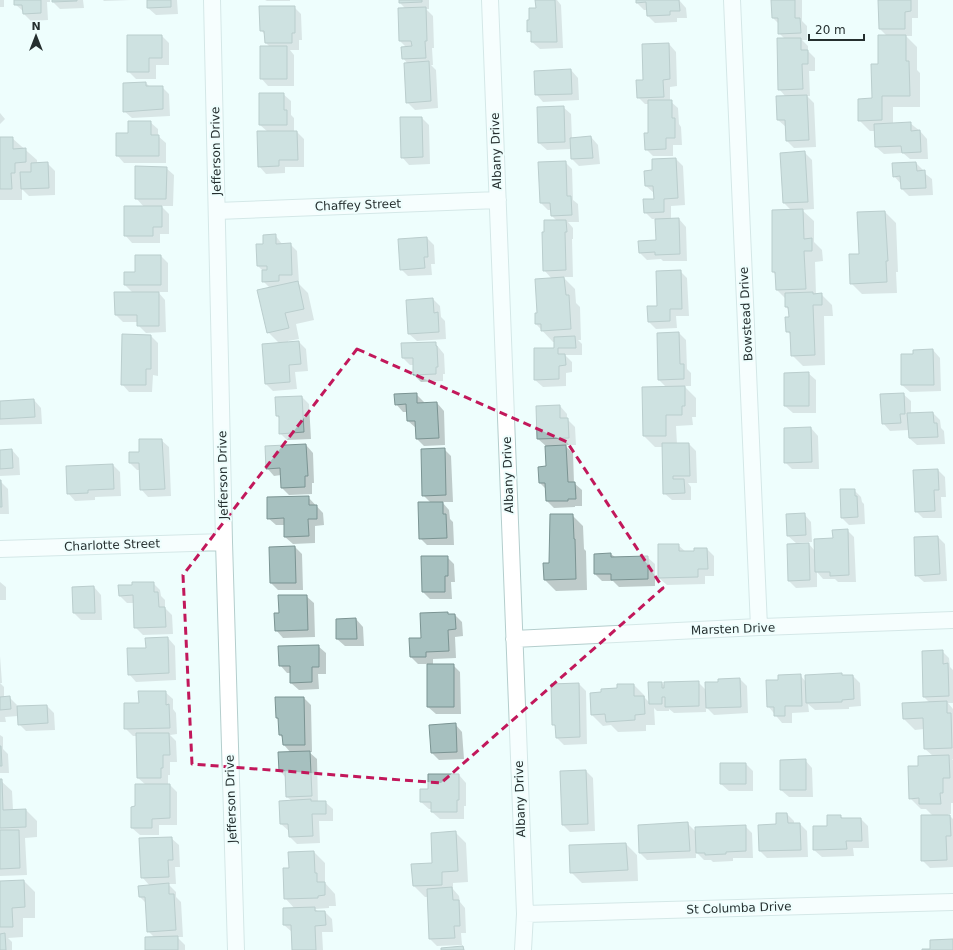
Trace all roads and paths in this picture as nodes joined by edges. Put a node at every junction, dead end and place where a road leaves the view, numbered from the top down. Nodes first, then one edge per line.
1 (212, 0) edge
2 (490, 0) edge
3 (732, 0) edge
4 (498, 200) junction
5 (217, 211) junction
6 (224, 542) junction
7 (0, 549) edge
8 (953, 620) edge
9 (759, 627) junction
10 (514, 639) junction
11 (953, 902) edge
12 (525, 914) junction
13 (236, 950) edge
14 (523, 950) edge

1 - 5 street, Jefferson Drive
2 - 4 street, Albany Drive
3 - 9 street, Bowstead Drive
4 - 5 street, Chaffey Street
4 - 10 street, Albany Drive
5 - 6 street, Jefferson Drive
6 - 7 street, Charlotte Street
6 - 13 street, Jefferson Drive
8 - 9 street, Marsten Drive
9 - 10 street, Marsten Drive
10 - 12 street, Albany Drive
11 - 12 street, St Columba Drive
12 - 14 street, Albany Drive

